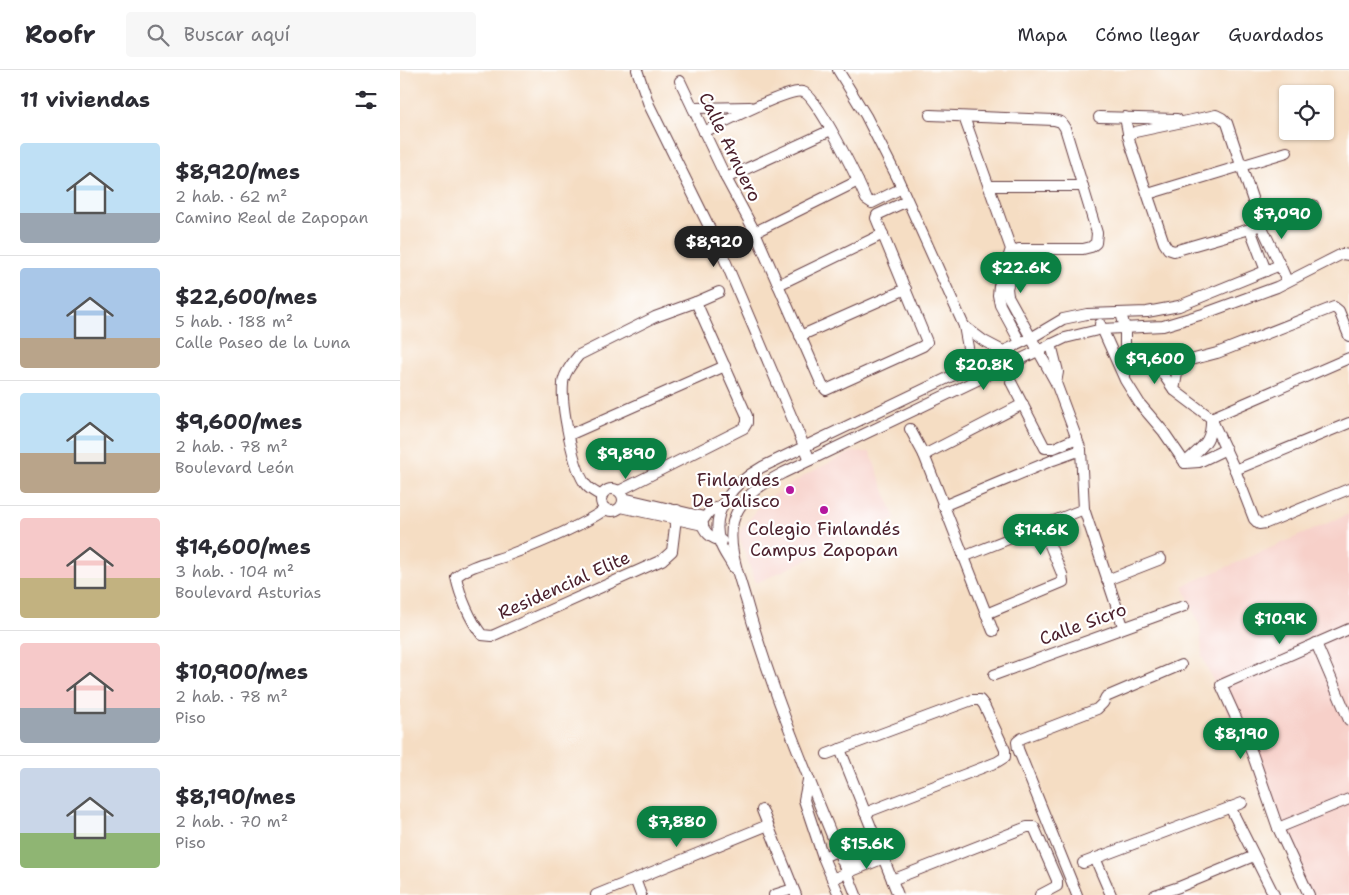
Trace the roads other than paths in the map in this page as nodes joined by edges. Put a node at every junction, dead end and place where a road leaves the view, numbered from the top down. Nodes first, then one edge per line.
1 (636, 70) edge
2 (839, 70) edge
3 (680, 81) dead end
4 (754, 107) junction
5 (693, 108) junction
6 (930, 115) dead end
7 (964, 117) junction
8 (1099, 117) dead end
9 (1126, 117) junction
10 (1193, 120) junction
11 (831, 130) junction
12 (704, 132) junction
13 (1128, 136) junction
14 (1287, 152) dead end
15 (1242, 165) junction
16 (726, 178) junction
17 (858, 181) junction
18 (989, 186) junction
19 (1083, 186) junction
20 (902, 188) junction
21 (1148, 194) junction
22 (907, 201) junction
23 (1313, 205) dead end
24 (1261, 225) junction
25 (1250, 229) junction
26 (755, 232) junction
27 (883, 234) junction
28 (1349, 255) edge
29 (1280, 265) junction
30 (1266, 271) junction
31 (1288, 281) junction
32 (778, 285) junction
33 (906, 289) junction
34 (719, 292) dead end
35 (696, 302) junction
36 (1121, 313) junction
37 (1095, 314) junction
38 (964, 326) junction
39 (1125, 328) junction
40 (1102, 329) junction
41 (800, 336) junction
42 (1349, 336) edge
43 (1031, 338) junction
44 (1020, 342) junction
45 (1051, 344) junction
46 (1038, 350) junction
47 (1003, 351) junction
48 (1349, 358) edge
49 (1179, 363) junction
50 (1160, 365) junction
51 (725, 366) junction
52 (1143, 367) dead end
53 (960, 372) junction
54 (1125, 380) junction
55 (1011, 382) dead end
56 (1056, 383) junction
57 (1174, 390) junction
58 (898, 401) junction
59 (1023, 404) junction
60 (904, 415) junction
61 (1211, 418) junction
62 (1349, 423) edge
63 (910, 429) dead end
64 (569, 435) junction
65 (1077, 438) junction
66 (804, 446) junction
67 (1081, 450) junction
68 (1226, 450) junction
69 (924, 455) junction
70 (810, 460) junction
71 (1185, 463) junction
72 (1236, 470) junction
73 (1349, 489) edge
74 (602, 496) junction
75 (621, 499) junction
76 (723, 504) junction
77 (943, 506) junction
78 (606, 509) junction
79 (1084, 509) junction
80 (676, 514) junction
81 (703, 521) junction
82 (1042, 526) junction
83 (732, 538) junction
84 (719, 541) junction
85 (963, 557) junction
86 (1161, 559) dead end
87 (740, 578) junction
88 (1107, 580) junction
89 (1184, 606) dead end
90 (986, 614) junction
91 (1123, 626) junction
92 (1349, 629) edge
93 (993, 632) dead end
94 (1316, 644) junction
95 (1181, 665) dead end
96 (994, 675) dead end
97 (1349, 720) edge
98 (840, 749) junction
99 (827, 754) dead end
100 (808, 780) junction
101 (1349, 798) edge
102 (1242, 803) dead end
103 (1230, 808) junction
104 (762, 810) dead end
105 (866, 813) junction
106 (768, 825) junction
107 (1278, 828) junction
108 (876, 838) junction
109 (839, 853) junction
110 (882, 854) junction
111 (1254, 856) junction
112 (823, 857) junction
113 (1095, 858) junction
114 (1083, 863) dead end
115 (846, 870) junction
116 (635, 879) junction
117 (832, 879) junction
118 (892, 880) junction
119 (1180, 891) edge
120 (794, 892) edge
121 (596, 895) edge
122 (641, 895) edge
123 (774, 895) edge
124 (839, 895) edge
125 (856, 895) edge
126 (898, 895) edge
127 (1040, 895) edge
128 (1077, 895) edge
129 (1111, 895) edge
130 (1156, 895) edge
131 (1274, 895) edge
132 (1308, 895) edge

1 - 66 street
2 - 20 street
3 - 5 street, Calle Arnuero
4 - 5 street
4 - 11 street
4 - 12 street
5 - 12 street, Calle Arnuero
6 - 7 street
7 - 18 street
7 - 19 street
8 - 9 street
9 - 10 street
9 - 13 street
10 - 13 street
10 - 15 street
11 - 16 street
11 - 17 street
12 - 16 street, Calle Arnuero
13 - 21 street
14 - 15 street
15 - 21 street
15 - 24 street
16 - 26 street, Calle Arnuero
17 - 20 street
17 - 26 street
18 - 19 street
18 - 44 street
19 - 43 street
20 - 22 street
21 - 25 street
22 - 27 street
22 - 38 street
23 - 24 street
24 - 25 street
24 - 29 street
25 - 30 street
26 - 32 street, Calle Arnuero
27 - 32 street
27 - 33 street
28 - 31 street
29 - 30 street
29 - 31 street
30 - 36 street
31 - 39 street
32 - 41 street, Calle Arnuero
33 - 41 street
33 - 41 street, Calle Arnuero
34 - 35 street
35 - 51 street
35 - 64 street
36 - 37 street
36 - 39 street
37 - 40 street
37 - 43 street
38 - 47 street
38 - 53 street
39 - 40 street
39 - 54 street
40 - 45 street
40 - 54 street
42 - 49 street
43 - 44 street
43 - 46 street
44 - 47 street
45 - 46 street
45 - 56 street
46 - 56 street
46 - 60 street
47 - 53 street
48 - 61 street
49 - 50 street
49 - 57 street
50 - 52 street
50 - 57 street
51 - 64 street
51 - 75 street
53 - 58 street
54 - 71 street
55 - 59 street
56 - 65 street
57 - 61 street
58 - 60 street
58 - 66 street
59 - 65 street
59 - 69 street
60 - 70 street
61 - 68 street
61 - 71 street
62 - 72 street
63 - 69 street
64 - 74 street
65 - 67 street
66 - 70 street
66 - 76 street
67 - 77 street
67 - 79 street
68 - 71 street
68 - 72 street
69 - 77 street
70 - 83 street
72 - 73 street
74 - 75 street
74 - 78 street
75 - 78 street
75 - 80 street
76 - 81 street
76 - 84 street
77 - 85 street
78 - 80 street, Residencial Elite
79 - 82 street
79 - 88 street
80 - 81 street
81 - 84 street
82 - 85 street
82 - 90 street
83 - 84 street
83 - 87 street
84 - 87 street
85 - 90 street
86 - 88 street
87 - 100 street
88 - 91 street
89 - 91 street, Calle Sicro
90 - 93 street
91 - 96 street, Calle Sicro
92 - 94 street
94 - 97 street
94 - 107 street
95 - 128 street
98 - 99 street
98 - 105 street
98 - 105 street
100 - 109 street
100 - 112 street
101 - 107 street
102 - 103 street
103 - 111 street
103 - 113 street
104 - 106 street
105 - 108 street
106 - 116 street
106 - 120 street
107 - 132 street
108 - 109 street
108 - 110 street
109 - 112 street
109 - 115 street
110 - 115 street
110 - 118 street
111 - 119 street
111 - 131 street
112 - 117 street
113 - 114 street
113 - 129 street
115 - 117 street
115 - 125 street
116 - 121 street
116 - 122 street
117 - 124 street
118 - 126 street
118 - 127 street
119 - 130 street
120 - 123 street

